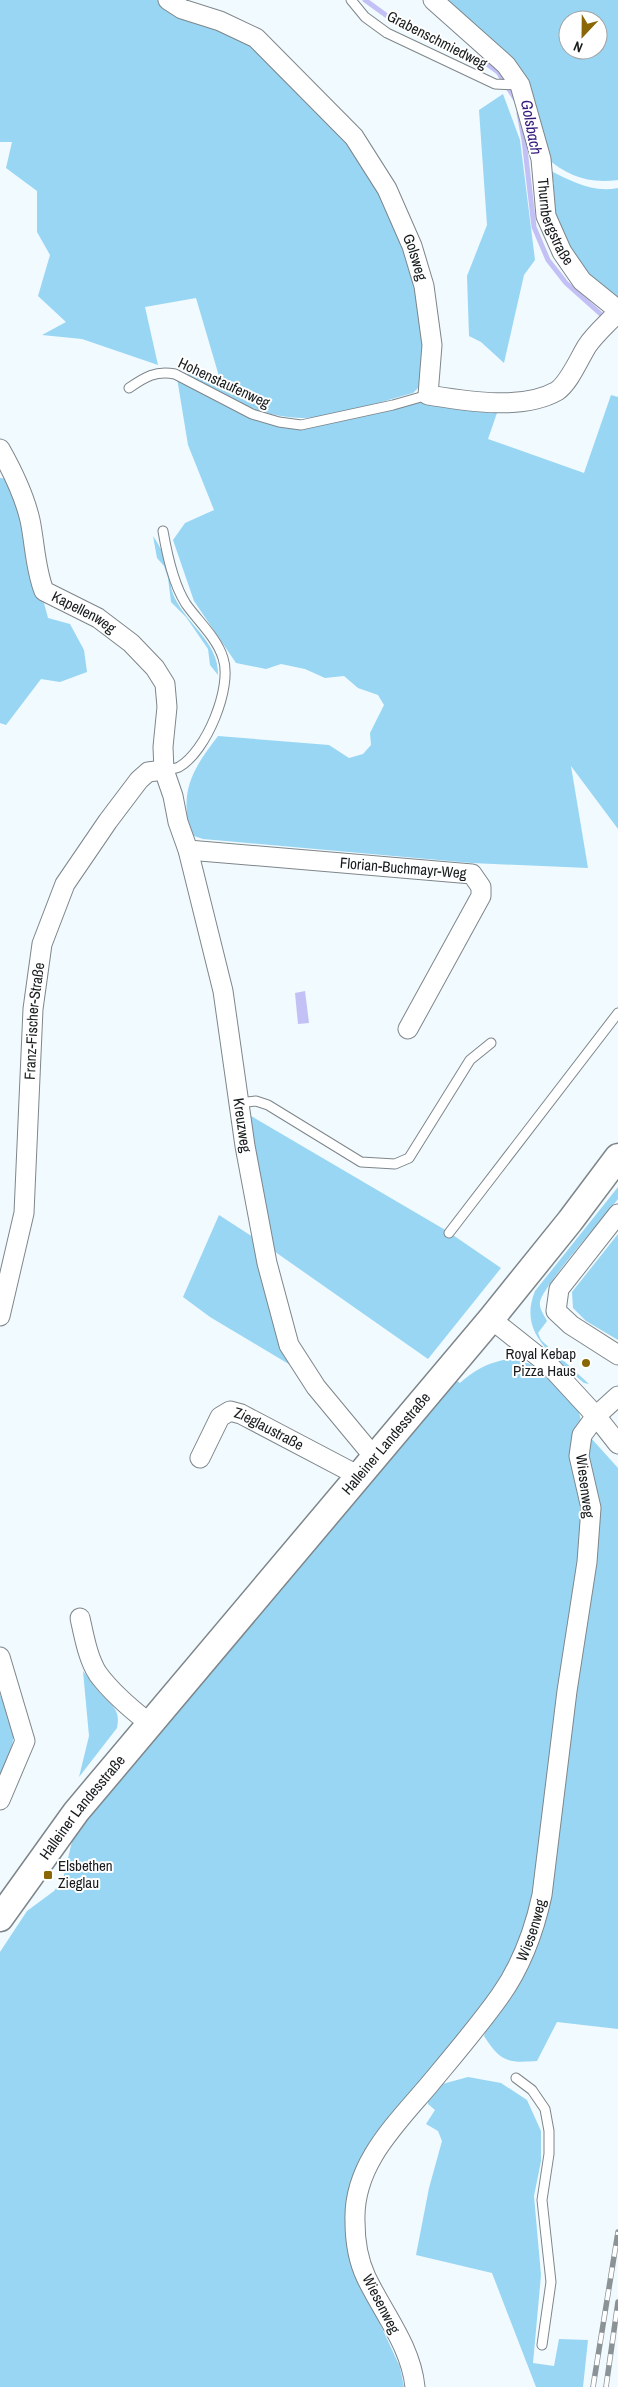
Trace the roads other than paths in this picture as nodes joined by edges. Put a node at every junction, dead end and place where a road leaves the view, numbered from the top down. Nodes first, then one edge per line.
1 (168, 0) edge
2 (351, 0) edge
3 (433, 0) edge
4 (516, 85) junction
5 (618, 311) edge
6 (130, 388) dead end
7 (428, 395) junction
8 (0, 449) edge
9 (163, 531) dead end
10 (164, 770) junction
11 (188, 850) junction
12 (618, 1013) edge
13 (408, 1029) dead end
14 (491, 1043) dead end
15 (238, 1103) junction
16 (618, 1157) edge
17 (618, 1214) edge
18 (449, 1233) dead end
19 (0, 1316) edge
20 (491, 1319) junction
21 (618, 1355) edge
22 (618, 1396) edge
23 (596, 1416) junction
24 (618, 1444) edge
25 (200, 1458) dead end
26 (366, 1466) junction
27 (80, 1618) dead end
28 (0, 1657) edge
29 (149, 1723) junction
30 (0, 1800) edge
31 (0, 1918) edge
32 (516, 2078) dead end
33 (542, 2344) dead end
34 (415, 2387) edge

1 - 7 street, Golsweg
2 - 4 lane, Grabenschmiedweg
3 - 4 street, Thurnbergstraße
4 - 5 street, Thurnbergstraße
5 - 7 street
6 - 7 lane, Hohenstaufenweg
8 - 10 street, Kapellenweg
9 - 10 lane
10 - 11 street, Kreuzweg
10 - 19 street, Franz-Fischer-Straße
11 - 13 street, Florian-Buchmayr-Weg
11 - 15 street, Kreuzweg
12 - 18 lane
14 - 15 lane
15 - 26 street, Kreuzweg
16 - 20 main road, Halleiner Landesstraße
17 - 21 street
20 - 23 street
20 - 26 main road, Halleiner Landesstraße
22 - 23 street, Wiesenweg
23 - 24 street
23 - 34 street, Wiesenweg
25 - 26 street, Zieglaustraße
26 - 29 main road, Halleiner Landesstraße
27 - 29 street
28 - 30 street
29 - 31 main road, Halleiner Landesstraße
32 - 33 lane

